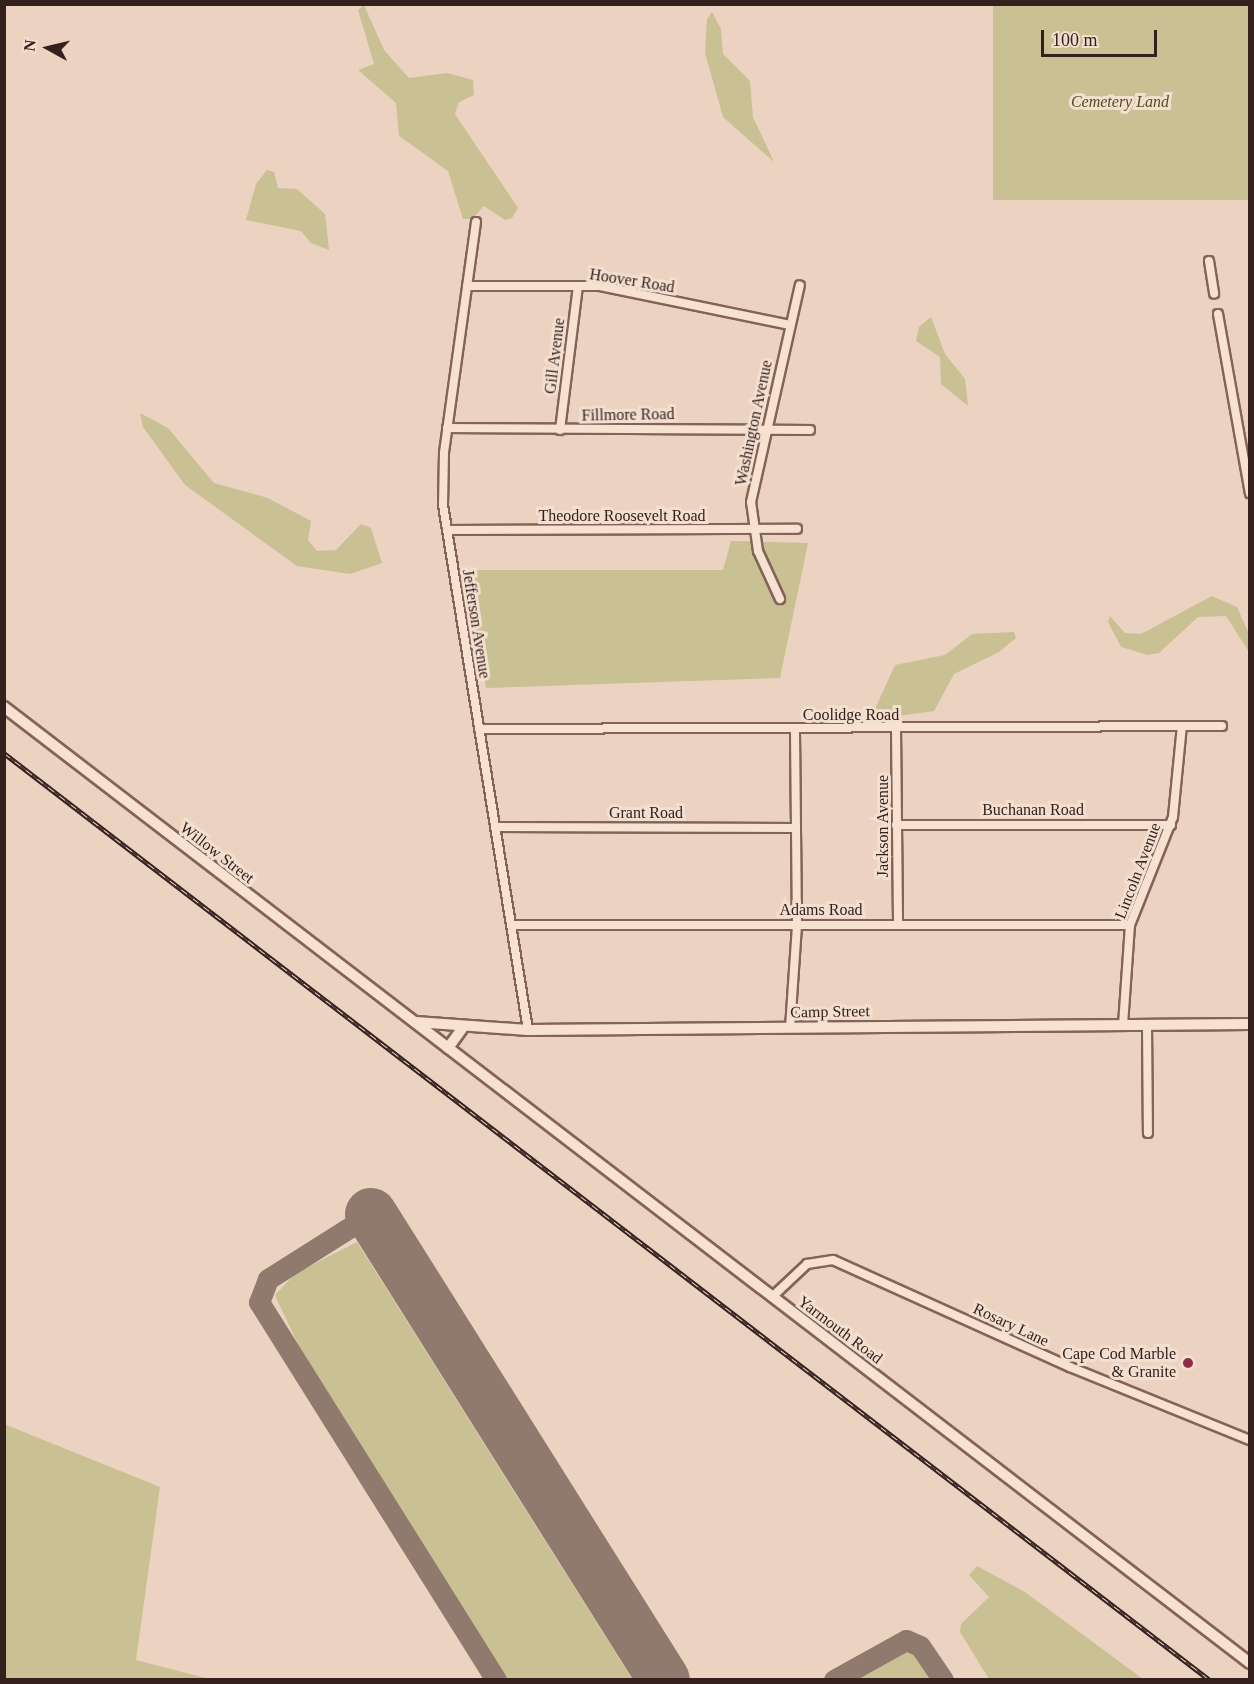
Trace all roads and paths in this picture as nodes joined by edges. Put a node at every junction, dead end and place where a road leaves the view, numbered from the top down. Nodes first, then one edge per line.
1 (476, 222) dead end
2 (1209, 261) dead end
3 (801, 285) dead end
4 (467, 286) junction
5 (578, 286) junction
6 (1214, 294) dead end
7 (1218, 314) dead end
8 (790, 325) junction
9 (447, 428) junction
10 (560, 430) junction
11 (764, 430) junction
12 (810, 430) dead end
13 (1250, 493) edge
14 (752, 528) junction
15 (797, 529) dead end
16 (447, 530) junction
17 (780, 599) dead end
18 (4, 707) edge
19 (1182, 726) junction
20 (1222, 726) dead end
21 (479, 729) junction
22 (795, 729) junction
23 (896, 729) junction
24 (896, 825) junction
25 (1171, 825) junction
26 (496, 828) junction
27 (796, 828) junction
28 (897, 923) junction
29 (797, 924) junction
30 (512, 925) junction
31 (1130, 925) junction
32 (412, 1021) junction
33 (1250, 1024) edge
34 (1123, 1025) junction
35 (1146, 1025) junction
36 (790, 1028) junction
37 (462, 1029) junction
38 (528, 1030) junction
39 (448, 1048) junction
40 (1148, 1133) dead end
41 (772, 1297) junction
42 (1250, 1440) edge
43 (1250, 1663) edge

1 - 4 street, Jefferson Avenue
2 - 6 street
3 - 8 street, Washington Avenue
4 - 5 street, Hoover Road
4 - 9 street, Jefferson Avenue
5 - 8 street, Hoover Road
5 - 10 street, Gill Avenue
7 - 13 street
8 - 11 street, Washington Avenue
9 - 10 street, Fillmore Road
9 - 16 street, Jefferson Avenue
10 - 11 street, Fillmore Road
11 - 12 street, Fillmore Road
11 - 14 street, Washington Avenue
14 - 15 street, Theodore Roosevelt Road
14 - 16 street, Theodore Roosevelt Road
14 - 17 street, Washington Avenue
16 - 21 street, Jefferson Avenue
18 - 32 main road, Willow Street
19 - 20 street, Coolidge Road
19 - 23 street, Coolidge Road
19 - 25 street, Lincoln Avenue
21 - 22 street, Coolidge Road
21 - 26 street, Jefferson Avenue
22 - 23 street, Coolidge Road
22 - 27 street
23 - 24 street, Jackson Avenue
24 - 25 street, Buchanan Road
24 - 28 street, Jackson Avenue
25 - 31 street, Lincoln Avenue
26 - 27 street, Grant Road
26 - 30 street, Jefferson Avenue
27 - 29 street
28 - 29 street, Adams Road
28 - 31 street, Adams Road
29 - 30 street, Adams Road
29 - 36 street
30 - 38 street, Jefferson Avenue
31 - 34 street, Lincoln Avenue
32 - 37 main road, Camp Street
32 - 39 main road, Yarmouth Road
33 - 35 main road, Camp Street
34 - 35 main road, Camp Street
34 - 36 main road, Camp Street
35 - 40 street
36 - 38 main road, Camp Street
37 - 38 main road, Camp Street
37 - 39 main road
39 - 41 main road, Yarmouth Road
41 - 42 street, Rosary Lane
41 - 43 main road, Yarmouth Road

